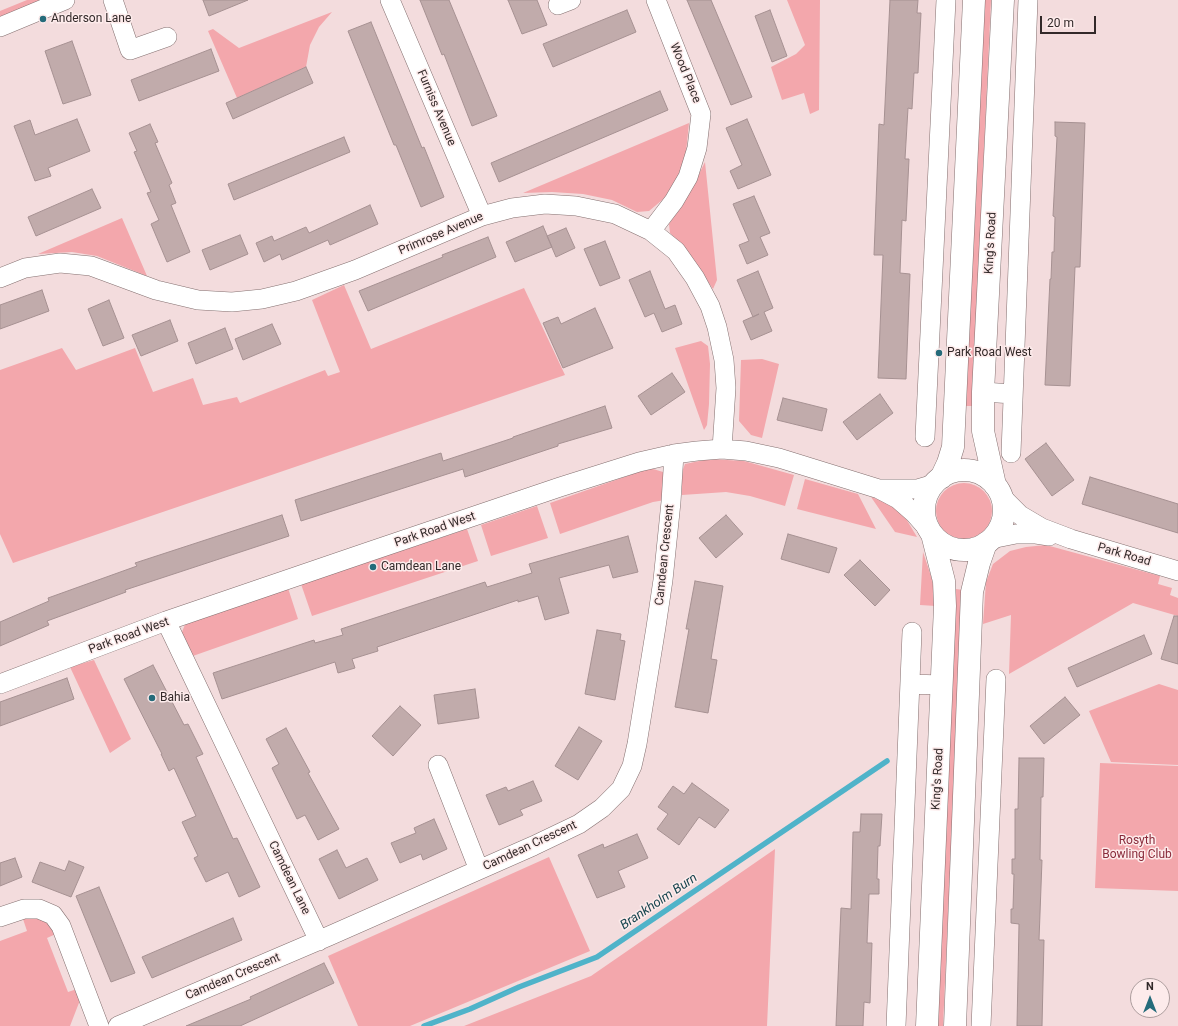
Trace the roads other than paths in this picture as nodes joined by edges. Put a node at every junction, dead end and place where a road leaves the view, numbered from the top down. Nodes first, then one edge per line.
1 (65, 0) edge
2 (113, 0) edge
3 (390, 0) edge
4 (656, 0) edge
5 (946, 0) edge
6 (974, 0) edge
7 (1003, 0) edge
8 (1028, 0) edge
9 (0, 28) edge
10 (168, 37) dead end
11 (482, 216) junction
12 (651, 231) junction
13 (0, 278) edge
14 (929, 360) junction
15 (956, 361) junction
16 (983, 392) junction
17 (1013, 394) junction
18 (925, 437) dead end
19 (722, 449) junction
20 (674, 454) junction
21 (1011, 454) dead end
22 (938, 481) junction
23 (879, 489) junction
24 (998, 491) junction
25 (930, 531) junction
26 (1071, 539) junction
27 (989, 541) junction
28 (1178, 571) edge
29 (166, 621) junction
30 (912, 632) dead end
31 (996, 679) dead end
32 (0, 684) edge
33 (910, 684) junction
34 (942, 685) junction
35 (968, 702) junction
36 (995, 705) junction
37 (438, 765) dead end
38 (479, 870) junction
39 (0, 917) edge
40 (319, 941) junction
41 (99, 1026) edge
42 (118, 1026) edge
43 (896, 1026) edge
44 (927, 1026) edge
45 (955, 1026) edge
46 (981, 1026) edge

1 - 9 street
2 - 10 street
3 - 11 street, Furniss Avenue
4 - 12 street, Wood Place
5 - 14 street
6 - 15 main road, King's Road
7 - 16 main road, King's Road
8 - 17 street
11 - 12 street, Primrose Avenue
11 - 13 street, Primrose Avenue
12 - 19 street, Primrose Avenue
14 - 15 street
14 - 18 street
15 - 22 main road, King's Road
16 - 17 street
16 - 24 main road, King's Road
17 - 21 street
19 - 20 street, Park Road West
19 - 23 street, Park Road West
20 - 29 street, Park Road West
20 - 38 street, Camdean Crescent
22 - 23 street, Park Road West
22 - 24 main road
22 - 25 main road, King's Road
23 - 25 street, Park Road West
24 - 26 street, Park Road
24 - 27 main road, King's Road
25 - 27 main road
25 - 34 main road, King's Road
26 - 27 street, Park Road
26 - 28 street, Park Road
27 - 35 main road, King's Road
29 - 32 street, Park Road West
29 - 40 street, Camdean Lane
30 - 33 street
31 - 36 street
33 - 34 street
33 - 43 street
34 - 44 main road, King's Road
35 - 36 street
35 - 45 main road, King's Road
36 - 46 street
37 - 38 street
38 - 40 street, Camdean Crescent
39 - 41 street
40 - 42 street, Camdean Crescent

